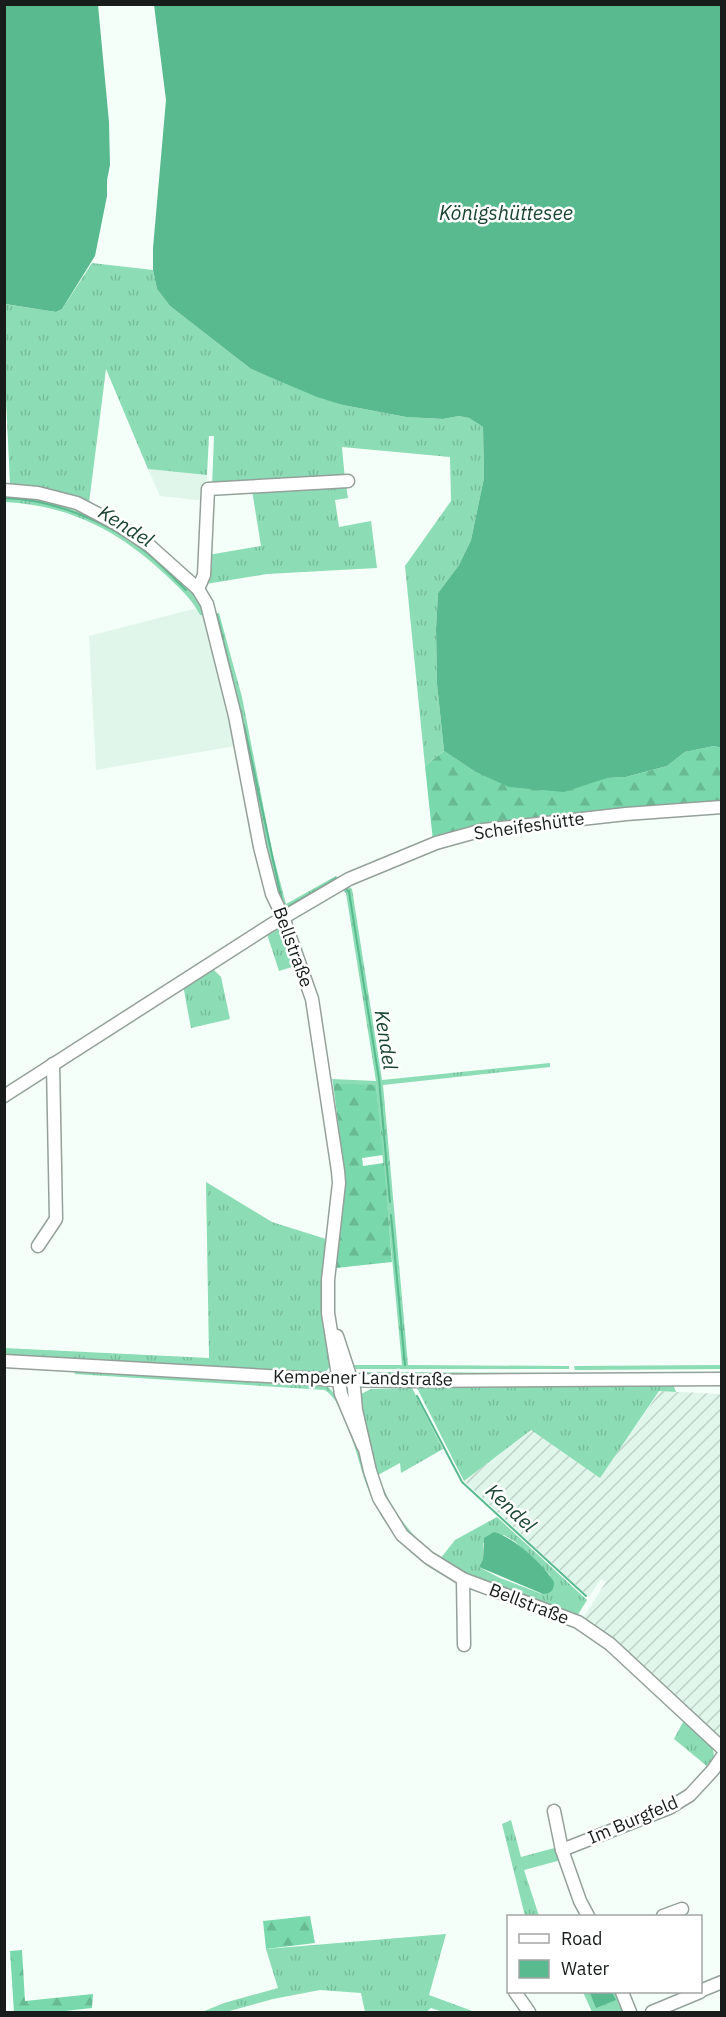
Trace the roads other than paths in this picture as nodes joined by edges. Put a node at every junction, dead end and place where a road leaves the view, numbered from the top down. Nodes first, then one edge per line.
1 (348, 481) dead end
2 (4, 490) edge
3 (198, 589) junction
4 (722, 807) edge
5 (283, 918) junction
6 (269, 926) joint
7 (53, 1064) junction
8 (4, 1096) edge
9 (38, 1246) dead end
10 (328, 1313) junction
11 (4, 1361) edge
12 (722, 1379) edge
13 (337, 1380) junction
14 (352, 1380) junction
15 (363, 1446) junction
16 (463, 1579) junction
17 (464, 1645) dead end
18 (722, 1748) edge
19 (722, 1757) edge
20 (554, 1811) dead end
21 (562, 1850) junction
22 (682, 1910) dead end
23 (587, 1915) edge
24 (668, 1915) edge
25 (722, 1982) edge
26 (702, 1990) edge
27 (516, 1993) edge
28 (621, 1993) edge
29 (696, 1993) edge
30 (529, 2013) edge
31 (630, 2013) edge
32 (652, 2013) edge

1 - 3 street
2 - 3 street, Bellstraße
3 - 5 street, Bellstraße
4 - 5 street, Scheifeshütte
5 - 6 street, Scheifeshütte
5 - 10 street, Bellstraße
6 - 7 street, Bellstraße
7 - 8 street, Bellstraße
7 - 9 street
10 - 13 street, Bellstraße
10 - 14 street, Bellstraße
11 - 13 street, Kempener Landstraße
12 - 14 street, Kempener Landstraße
13 - 14 street, Kempener Landstraße
13 - 15 street, Bellstraße
14 - 15 street, Bellstraße
15 - 16 street, Bellstraße
16 - 17 street
16 - 18 street, Bellstraße
19 - 21 street, Im Burgfeld
20 - 21 street, Im Burgfeld
21 - 23 street, Im Burgfeld
22 - 24 street
25 - 26 street
27 - 30 street
28 - 31 street
29 - 32 street

